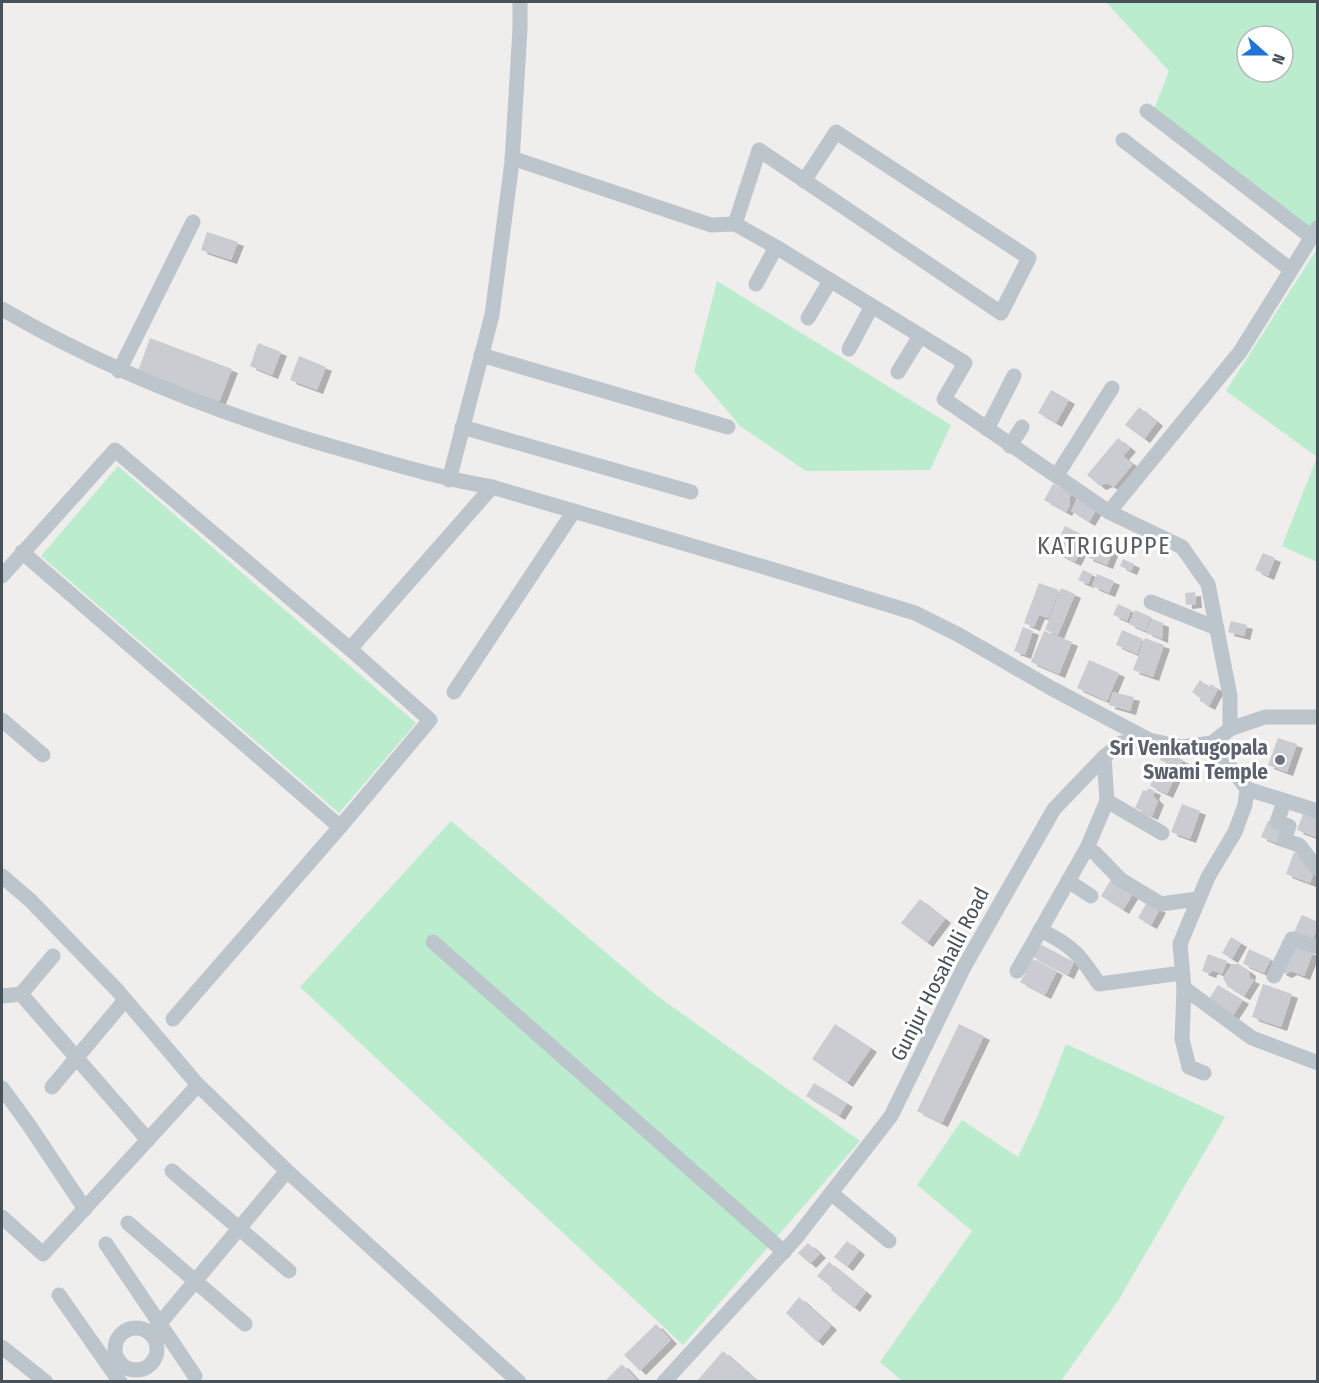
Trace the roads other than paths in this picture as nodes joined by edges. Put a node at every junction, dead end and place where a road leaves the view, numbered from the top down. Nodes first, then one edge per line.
1 (520, 2) edge
2 (1147, 111) dead end
3 (1123, 141) dead end
4 (512, 158) junction
5 (804, 181) junction
6 (193, 222) dead end
7 (735, 224) junction
8 (1314, 231) edge
9 (776, 247) junction
10 (1291, 270) junction
11 (830, 281) junction
12 (756, 284) dead end
13 (872, 306) junction
14 (2, 309) edge
15 (808, 318) dead end
16 (920, 336) junction
17 (849, 349) dead end
18 (481, 355) junction
19 (119, 370) junction
20 (898, 372) dead end
21 (1014, 376) dead end
22 (1112, 388) dead end
23 (728, 426) dead end
24 (1022, 427) dead end
25 (462, 428) junction
26 (987, 429) junction
27 (1010, 446) junction
28 (1057, 475) junction
29 (449, 480) junction
30 (492, 487) junction
31 (691, 492) dead end
32 (574, 511) junction
33 (1109, 512) junction
34 (22, 552) junction
35 (2, 576) edge
36 (1151, 602) dead end
37 (1217, 628) junction
38 (350, 649) junction
39 (454, 692) dead end
40 (1317, 717) edge
41 (2, 720) edge
42 (1230, 729) junction
43 (1149, 740) junction
44 (1212, 743) junction
45 (43, 755) dead end
46 (1104, 757) junction
47 (1247, 789) junction
48 (1107, 801) junction
49 (1284, 802) junction
50 (1317, 811) edge
51 (340, 827) junction
52 (1162, 833) dead end
53 (1087, 848) junction
54 (1317, 869) edge
55 (2, 876) edge
56 (1068, 881) junction
57 (1091, 896) dead end
58 (1197, 899) junction
59 (1040, 930) junction
60 (433, 942) dead end
61 (1317, 947) edge
62 (53, 956) dead end
63 (1017, 971) dead end
64 (1274, 976) dead end
65 (1183, 980) junction
66 (21, 994) junction
67 (2, 996) edge
68 (125, 1000) junction
69 (173, 1019) dead end
70 (76, 1059) junction
71 (1317, 1063) edge
72 (1204, 1073) dead end
73 (198, 1085) junction
74 (52, 1087) dead end
75 (2, 1088) edge
76 (148, 1140) junction
77 (172, 1171) dead end
78 (287, 1171) junction
79 (831, 1193) junction
80 (85, 1209) junction
81 (2, 1217) edge
82 (128, 1223) dead end
83 (239, 1228) junction
84 (889, 1242) dead end
85 (106, 1244) dead end
86 (784, 1252) junction
87 (290, 1271) dead end
88 (195, 1281) junction
89 (59, 1295) dead end
90 (245, 1324) dead end
91 (155, 1329) junction
92 (2, 1347) edge
93 (114, 1374) edge
94 (195, 1376) dead end
95 (46, 1382) edge
96 (519, 1382) edge
97 (664, 1382) edge

1 - 4 street
2 - 8 street
3 - 10 street
4 - 7 street
4 - 18 street
5 - 5 street
5 - 7 street
6 - 19 street
7 - 9 street
8 - 10 street
9 - 11 street
9 - 12 street
10 - 33 street
11 - 13 street
11 - 15 street
13 - 16 street
13 - 17 street
14 - 19 street
16 - 20 street
16 - 26 street
18 - 23 street
18 - 25 street
19 - 29 street
21 - 26 street
22 - 28 street
24 - 27 street
25 - 29 street
25 - 31 street
26 - 27 street
27 - 28 street
28 - 33 street
29 - 30 street
30 - 32 street
30 - 38 street
32 - 39 street
32 - 43 street
33 - 37 street
34 - 35 street
34 - 38 street
34 - 51 street
36 - 37 street
37 - 42 street
38 - 51 street
40 - 42 street
41 - 45 street
42 - 44 street
43 - 44 street, Gunjur Hosahalli Road
43 - 46 street, Gunjur Hosahalli Road
44 - 47 street
46 - 48 street
46 - 79 street, Gunjur Hosahalli Road
47 - 49 street
47 - 58 street
48 - 52 street
48 - 53 street
49 - 50 street
49 - 54 street
51 - 69 street
53 - 56 street
53 - 58 street
55 - 68 street
56 - 57 street
56 - 59 street
58 - 65 street
59 - 63 street
59 - 65 street
60 - 86 street
61 - 64 street
62 - 66 street
65 - 71 street
65 - 72 street
66 - 67 street
66 - 70 street
68 - 70 street
68 - 73 street
70 - 74 street
70 - 76 street
73 - 76 street
73 - 78 street
75 - 80 street
76 - 80 street
77 - 83 street
78 - 83 street
78 - 96 street
79 - 84 street
79 - 86 street, Gunjur Hosahalli Road
80 - 81 street
82 - 88 street
83 - 87 street
83 - 88 street
85 - 91 street
86 - 97 street, Gunjur Hosahalli Road
88 - 90 street
88 - 91 street
89 - 93 street
91 - 93 street
91 - 93 street
91 - 94 street
92 - 95 street

